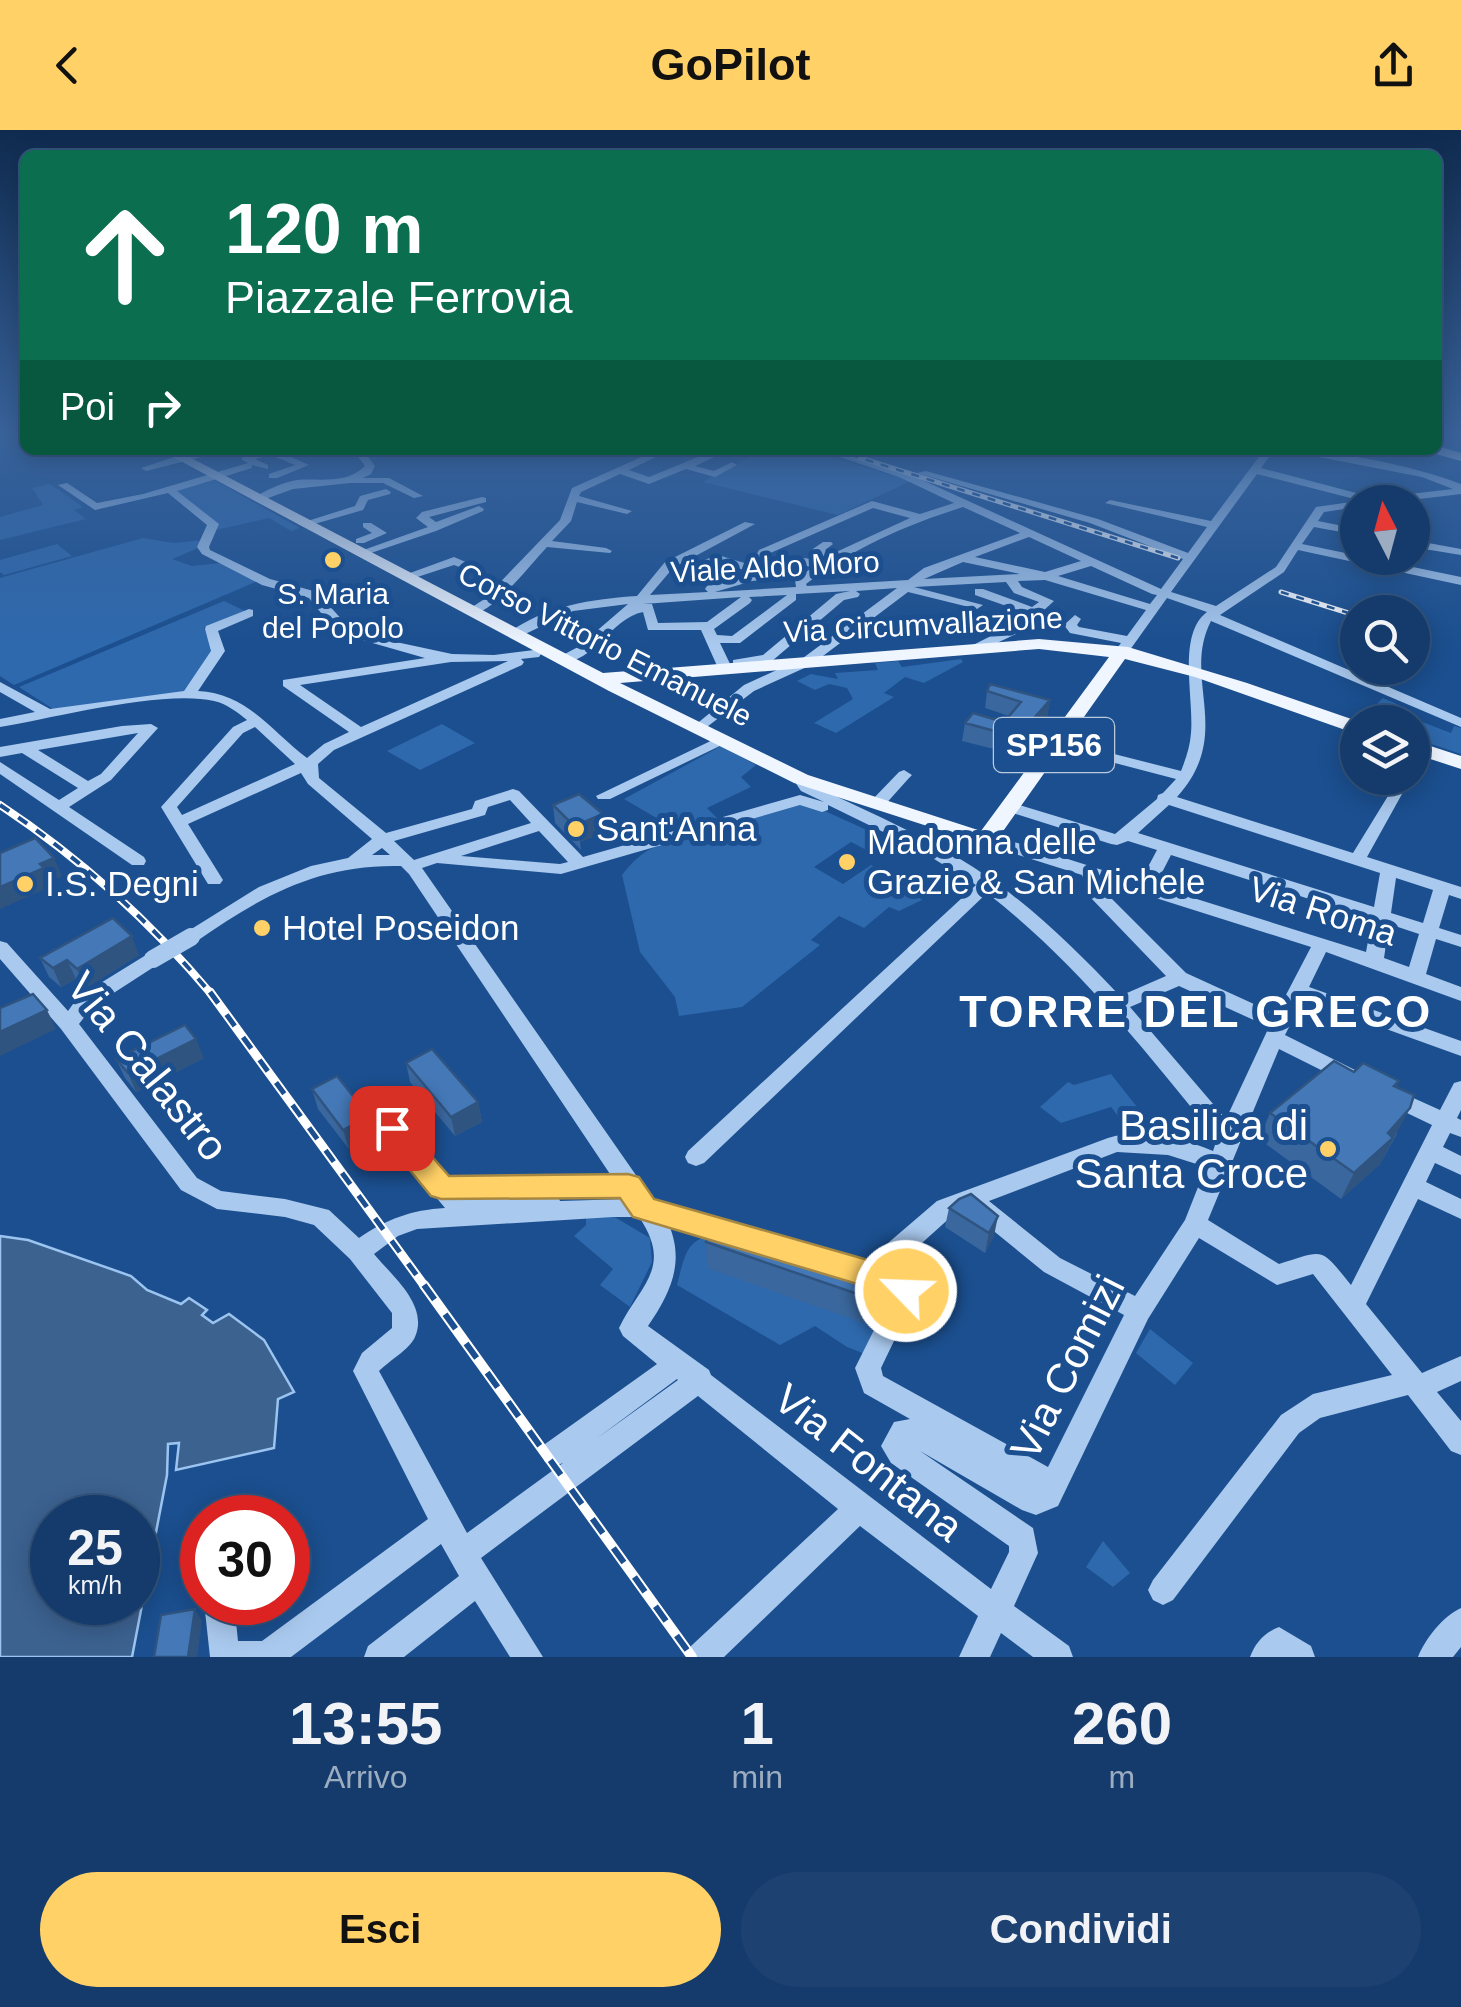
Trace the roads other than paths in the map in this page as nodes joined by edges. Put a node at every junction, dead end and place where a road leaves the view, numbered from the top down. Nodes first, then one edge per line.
1 (187, 503) edge
2 (265, 503) edge
3 (361, 503) edge
4 (571, 503) edge
5 (595, 503) edge
6 (879, 503) edge
7 (881, 503) edge
8 (964, 503) joint
9 (1035, 503) edge
10 (1111, 503) edge
11 (1230, 503) edge
12 (480, 505) dead end
13 (1340, 506) edge
14 (899, 510) junction
15 (627, 511) dead end
16 (919, 517) junction
17 (1312, 523) junction
18 (304, 524) junction
19 (748, 524) dead end
20 (367, 525) dead end
21 (893, 525) junction
22 (1213, 526) junction
23 (1340, 528) edge
24 (1029, 532) junction
25 (542, 544) junction
26 (827, 544) dead end
27 (346, 546) junction
28 (1430, 546) edge
29 (606, 551) dead end
30 (1292, 552) junction
31 (1461, 552) edge
32 (360, 553) junction
33 (1189, 557) junction
34 (962, 558) junction
35 (446, 559) dead end
36 (830, 561) junction
37 (1090, 562) junction
38 (386, 567) junction
39 (476, 569) dead end
40 (692, 569) dead end
41 (752, 573) junction
42 (405, 576) junction
43 (1046, 576) junction
44 (1008, 578) junction
45 (1461, 580) edge
46 (903, 586) junction
47 (1164, 592) junction
48 (1100, 594) junction
49 (793, 597) junction
50 (887, 598) junction
51 (640, 600) junction
52 (683, 600) junction
53 (746, 600) dead end
54 (835, 600) junction
55 (1070, 600) dead end
56 (1152, 608) junction
57 (472, 612) junction
58 (1038, 612) junction
59 (1212, 613) junction
60 (249, 614) dead end
61 (992, 617) dead end
62 (1075, 620) dead end
63 (631, 621) dead end
64 (757, 623) junction
65 (687, 626) junction
66 (1013, 626) junction
67 (800, 630) junction
68 (711, 632) junction
69 (514, 634) junction
70 (1125, 646) junction
71 (978, 648) junction
72 (539, 651) junction
73 (452, 656) junction
74 (564, 660) junction
75 (804, 662) junction
76 (724, 666) junction
77 (1198, 673) junction
78 (600, 678) junction
79 (0, 686) edge
80 (188, 695) junction
81 (45, 712) junction
82 (0, 722) edge
83 (254, 722) junction
84 (1340, 722) edge
85 (1461, 723) edge
86 (699, 729) junction
87 (360, 733) junction
88 (722, 740) junction
89 (1055, 743) junction
90 (22, 747) junction
91 (0, 752) edge
92 (1430, 756) edge
93 (1461, 762) edge
94 (310, 763) junction
95 (0, 767) edge
96 (904, 776) dead end
97 (1186, 777) junction
98 (801, 779) junction
99 (90, 788) junction
100 (1396, 795) edge
101 (604, 796) dead end
102 (1164, 798) junction
103 (878, 804) junction
104 (60, 806) junction
105 (1009, 808) junction
106 (848, 809) junction
107 (903, 812) junction
108 (180, 822) junction
109 (541, 824) junction
110 (882, 826) junction
111 (1126, 835) junction
112 (381, 840) junction
113 (986, 840) junction
114 (1166, 848) junction
115 (136, 858) dead end
116 (440, 859) junction
117 (355, 860) junction
118 (1357, 860) junction
119 (408, 864) junction
120 (580, 864) junction
121 (1389, 870) junction
122 (1090, 872) junction
123 (214, 880) dead end
124 (987, 884) junction
125 (1145, 889) junction
126 (1452, 890) edge
127 (1384, 916) junction
128 (1431, 932) junction
129 (1461, 941) edge
130 (1321, 944) junction
131 (0, 947) edge
132 (1374, 962) junction
133 (1416, 976) junction
134 (1179, 978) junction
135 (1297, 990) junction
136 (1461, 994) edge
137 (85, 1002) junction
138 (50, 1003) junction
139 (1115, 1006) junction
140 (68, 1024) junction
141 (1276, 1031) junction
142 (1461, 1049) edge
143 (1461, 1089) edge
144 (366, 1099) dead end
145 (1454, 1125) edge
146 (1229, 1138) junction
147 (1432, 1152) junction
148 (696, 1157) dead end
149 (1217, 1163) junction
150 (1461, 1166) edge
151 (1414, 1186) junction
152 (636, 1197) junction
153 (970, 1198) junction
154 (1461, 1210) edge
155 (1195, 1224) junction
156 (758, 1241) edge
157 (362, 1248) junction
158 (1353, 1306) junction
159 (1140, 1312) junction
160 (1461, 1368) edge
161 (690, 1371) junction
162 (1416, 1385) junction
163 (1461, 1442) edge
164 (555, 1453) dead end
165 (1055, 1486) junction
166 (859, 1508) junction
167 (446, 1523) junction
168 (470, 1567) junction
169 (1163, 1590) dead end
170 (997, 1611) junction
171 (1461, 1623) edge
172 (222, 1625) edge
173 (225, 1656) edge
174 (379, 1657) edge
175 (528, 1657) edge
176 (702, 1657) edge
177 (974, 1657) edge
178 (1058, 1657) edge
179 (1265, 1657) edge
180 (1300, 1657) edge
181 (1434, 1657) edge

1 - 73 street
2 - 18 main road, Corso Vittorio Emanuele
3 - 18 street
4 - 25 street
5 - 15 street
6 - 41 street
7 - 14 street
8 - 16 street
8 - 24 street
9 - 33 street
10 - 22 street
11 - 22 street, SP156
12 - 32 street
13 - 17 street
14 - 16 street
14 - 21 street
16 - 21 street
17 - 23 street
17 - 30 street
18 - 27 main road, Corso Vittorio Emanuele
19 - 51 street
20 - 27 street
21 - 36 street
22 - 33 street, SP156
24 - 34 street
24 - 37 street
25 - 29 street
25 - 57 street
26 - 36 street
27 - 32 main road, Corso Vittorio Emanuele
28 - 31 street
30 - 45 street
30 - 59 street
32 - 38 main road, Corso Vittorio Emanuele
33 - 47 street, SP156
34 - 43 street
34 - 46 street
35 - 38 street
36 - 41 street
36 - 49 street
37 - 43 street
37 - 47 street
38 - 42 main road, Corso Vittorio Emanuele
39 - 42 street
40 - 41 street
41 - 52 street
42 - 57 main road, Corso Vittorio Emanuele
43 - 44 street, Viale Aldo Moro
43 - 48 street
44 - 46 street, Viale Aldo Moro
44 - 58 street
46 - 49 street, Viale Aldo Moro
46 - 50 street
46 - 58 street
47 - 56 street, SP156
47 - 59 street
48 - 55 street
48 - 56 street
49 - 52 street, Viale Aldo Moro
49 - 54 street
49 - 64 street
50 - 54 street
50 - 75 street
51 - 52 street, Viale Aldo Moro
51 - 69 street, Viale Aldo Moro
51 - 74 street
52 - 65 street
53 - 68 street
54 - 67 street
56 - 70 street, SP156
57 - 69 main road, Corso Vittorio Emanuele
58 - 66 street
59 - 77 street
59 - 85 street
60 - 80 street
61 - 66 street
62 - 70 street
63 - 65 street
64 - 67 street
64 - 68 street
65 - 68 street
66 - 71 street
67 - 76 street
68 - 76 street
69 - 72 main road, Corso Vittorio Emanuele
70 - 71 main road, Via Circumvallazione
70 - 77 main road, Via Circumvallazione
70 - 89 main road, SP156
71 - 75 main road, Via Circumvallazione
72 - 73 street
72 - 74 main road, Corso Vittorio Emanuele
72 - 87 street
73 - 87 street
74 - 78 main road, Corso Vittorio Emanuele
75 - 76 main road, Via Circumvallazione
75 - 86 street
76 - 78 main road, Via Circumvallazione
77 - 84 main road, Via Circumvallazione
77 - 97 street
78 - 86 main road, Corso Vittorio Emanuele
79 - 81 street
80 - 81 street
80 - 83 street
81 - 82 street
83 - 94 street
83 - 108 street
86 - 88 main road, Corso Vittorio Emanuele
87 - 94 street
88 - 98 main road, Corso Vittorio Emanuele
88 - 101 street
89 - 97 street
89 - 105 main road, SP156
90 - 91 street
90 - 99 street
90 - 99 street
92 - 93 main road
94 - 108 street
94 - 112 street
95 - 104 street
96 - 103 street
97 - 102 street
98 - 103 main road, Corso Vittorio Emanuele
98 - 106 street
99 - 104 street
100 - 118 street
102 - 111 street
102 - 118 street
103 - 107 main road, Via Roma
104 - 115 street
105 - 111 street
105 - 113 main road, SP156
106 - 110 street
106 - 120 street
107 - 110 street
107 - 113 main road, Via Roma
108 - 123 street
109 - 112 street
109 - 116 street
109 - 120 street
110 - 124 street
111 - 114 street
112 - 117 street
112 - 119 street
113 - 122 street, Via Roma
114 - 125 street
114 - 127 street
116 - 119 street
116 - 120 street
117 - 119 street
117 - 137 street, bridge
118 - 121 street
119 - 152 street
121 - 126 street
121 - 127 street
122 - 125 street, Via Roma
122 - 134 street
124 - 139 street
124 - 148 street
125 - 130 street, Via Roma
126 - 128 street
127 - 128 street
127 - 132 street
128 - 129 street
128 - 133 street
130 - 132 street, Via Roma
130 - 135 street, Via Comizi
131 - 138 street, Via Calastro
132 - 133 street, Via Roma
133 - 136 street, Via Roma
134 - 139 street
134 - 141 street
135 - 141 street, Via Comizi
135 - 142 street
137 - 138 street
137 - 140 street
138 - 140 street, Via Calastro
139 - 146 street
140 - 157 street, Via Calastro
141 - 145 street
141 - 146 street, Via Comizi
143 - 145 street
144 - 152 street
145 - 147 street
146 - 149 street, Via Comizi
147 - 150 street
147 - 151 street
149 - 153 street
149 - 155 street, Via Comizi
151 - 154 street
151 - 158 street
152 - 156 street
152 - 157 street
152 - 161 street, Via Fontana
153 - 159 street
153 - 165 street
155 - 158 street
155 - 159 street, Via Comizi
157 - 167 street, Via Calastro
158 - 162 street
159 - 165 street, Via Comizi
160 - 162 street
161 - 164 street
161 - 166 street, Via Fontana
161 - 168 street
162 - 163 street
162 - 169 street
165 - 170 street, Via Comizi
166 - 170 street, Via Fontana
166 - 176 street
167 - 168 street
167 - 173 street
168 - 174 street
168 - 175 street
170 - 177 street
170 - 178 street, Via Fontana
171 - 181 street
172 - 173 street
179 - 180 street

